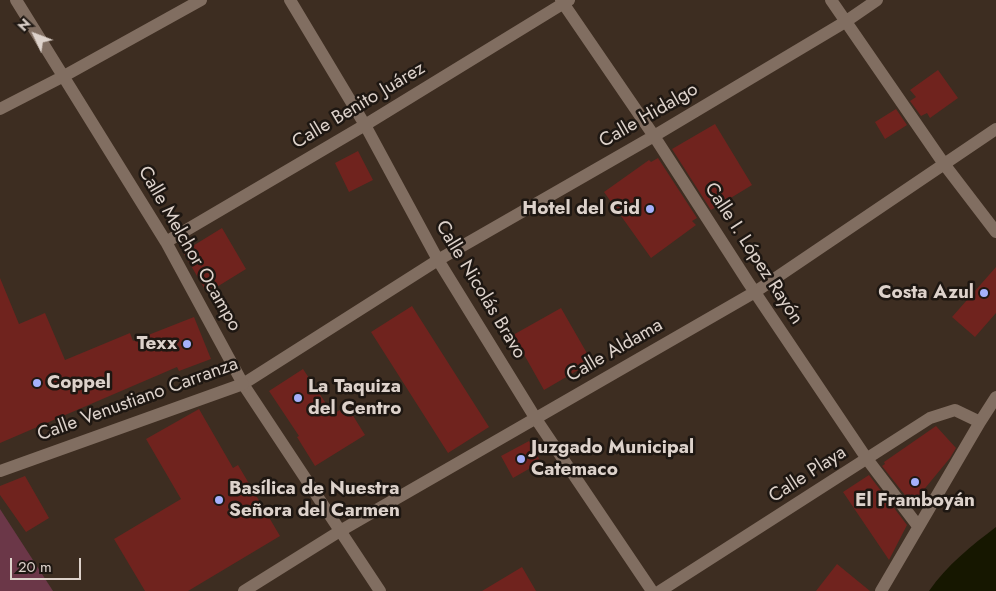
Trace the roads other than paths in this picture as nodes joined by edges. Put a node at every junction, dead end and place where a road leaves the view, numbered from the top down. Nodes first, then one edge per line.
1 (16, 0) edge
2 (201, 0) edge
3 (290, 0) edge
4 (831, 0) edge
5 (877, 0) edge
6 (564, 1) edge
7 (845, 22) junction
8 (64, 76) junction
9 (0, 109) edge
10 (366, 125) junction
11 (996, 130) edge
12 (654, 136) junction
13 (944, 164) junction
14 (996, 232) edge
15 (166, 242) junction
16 (438, 260) junction
17 (755, 292) junction
18 (243, 384) junction
19 (996, 397) edge
20 (536, 419) junction
21 (980, 422) junction
22 (867, 459) junction
23 (0, 471) edge
24 (918, 526) junction
25 (340, 530) junction
26 (244, 591) edge
27 (380, 591) edge
28 (652, 591) edge
29 (660, 591) edge
30 (881, 591) edge

1 - 8 street, Calle Melchor Ocampo
2 - 8 street
3 - 10 street, Calle Nicolás Bravo
4 - 7 street
5 - 7 street, Calle Hidalgo
6 - 10 street, Calle Benito Juárez
6 - 12 street, Calle I. López Rayón
7 - 12 street, Calle Hidalgo
7 - 13 street
8 - 9 street
8 - 15 street, Calle Melchor Ocampo
10 - 15 street, Calle Benito Juárez
10 - 16 street, Calle Nicolás Bravo
11 - 13 street, Calle Aldama
12 - 16 street, Calle Hidalgo
12 - 17 street, Calle I. López Rayón
13 - 14 street
13 - 17 street, Calle Aldama
15 - 18 street, Calle Melchor Ocampo
16 - 18 street, Calle Venustiano Carranza
16 - 20 street, Calle Nicolás Bravo
17 - 20 street, Calle Aldama
17 - 22 street, Calle I. López Rayón
18 - 23 street, Calle Venustiano Carranza
18 - 25 street, Calle Melchor Ocampo
19 - 21 street
20 - 25 street, Calle Aldama
20 - 28 street, Calle Nicolás Bravo
21 - 22 street, Calle Playa
21 - 24 street
22 - 24 street, Calle I. López Rayón
22 - 29 street, Calle Playa
24 - 30 street
25 - 26 street, Calle Aldama
25 - 27 street, Calle Melchor Ocampo

